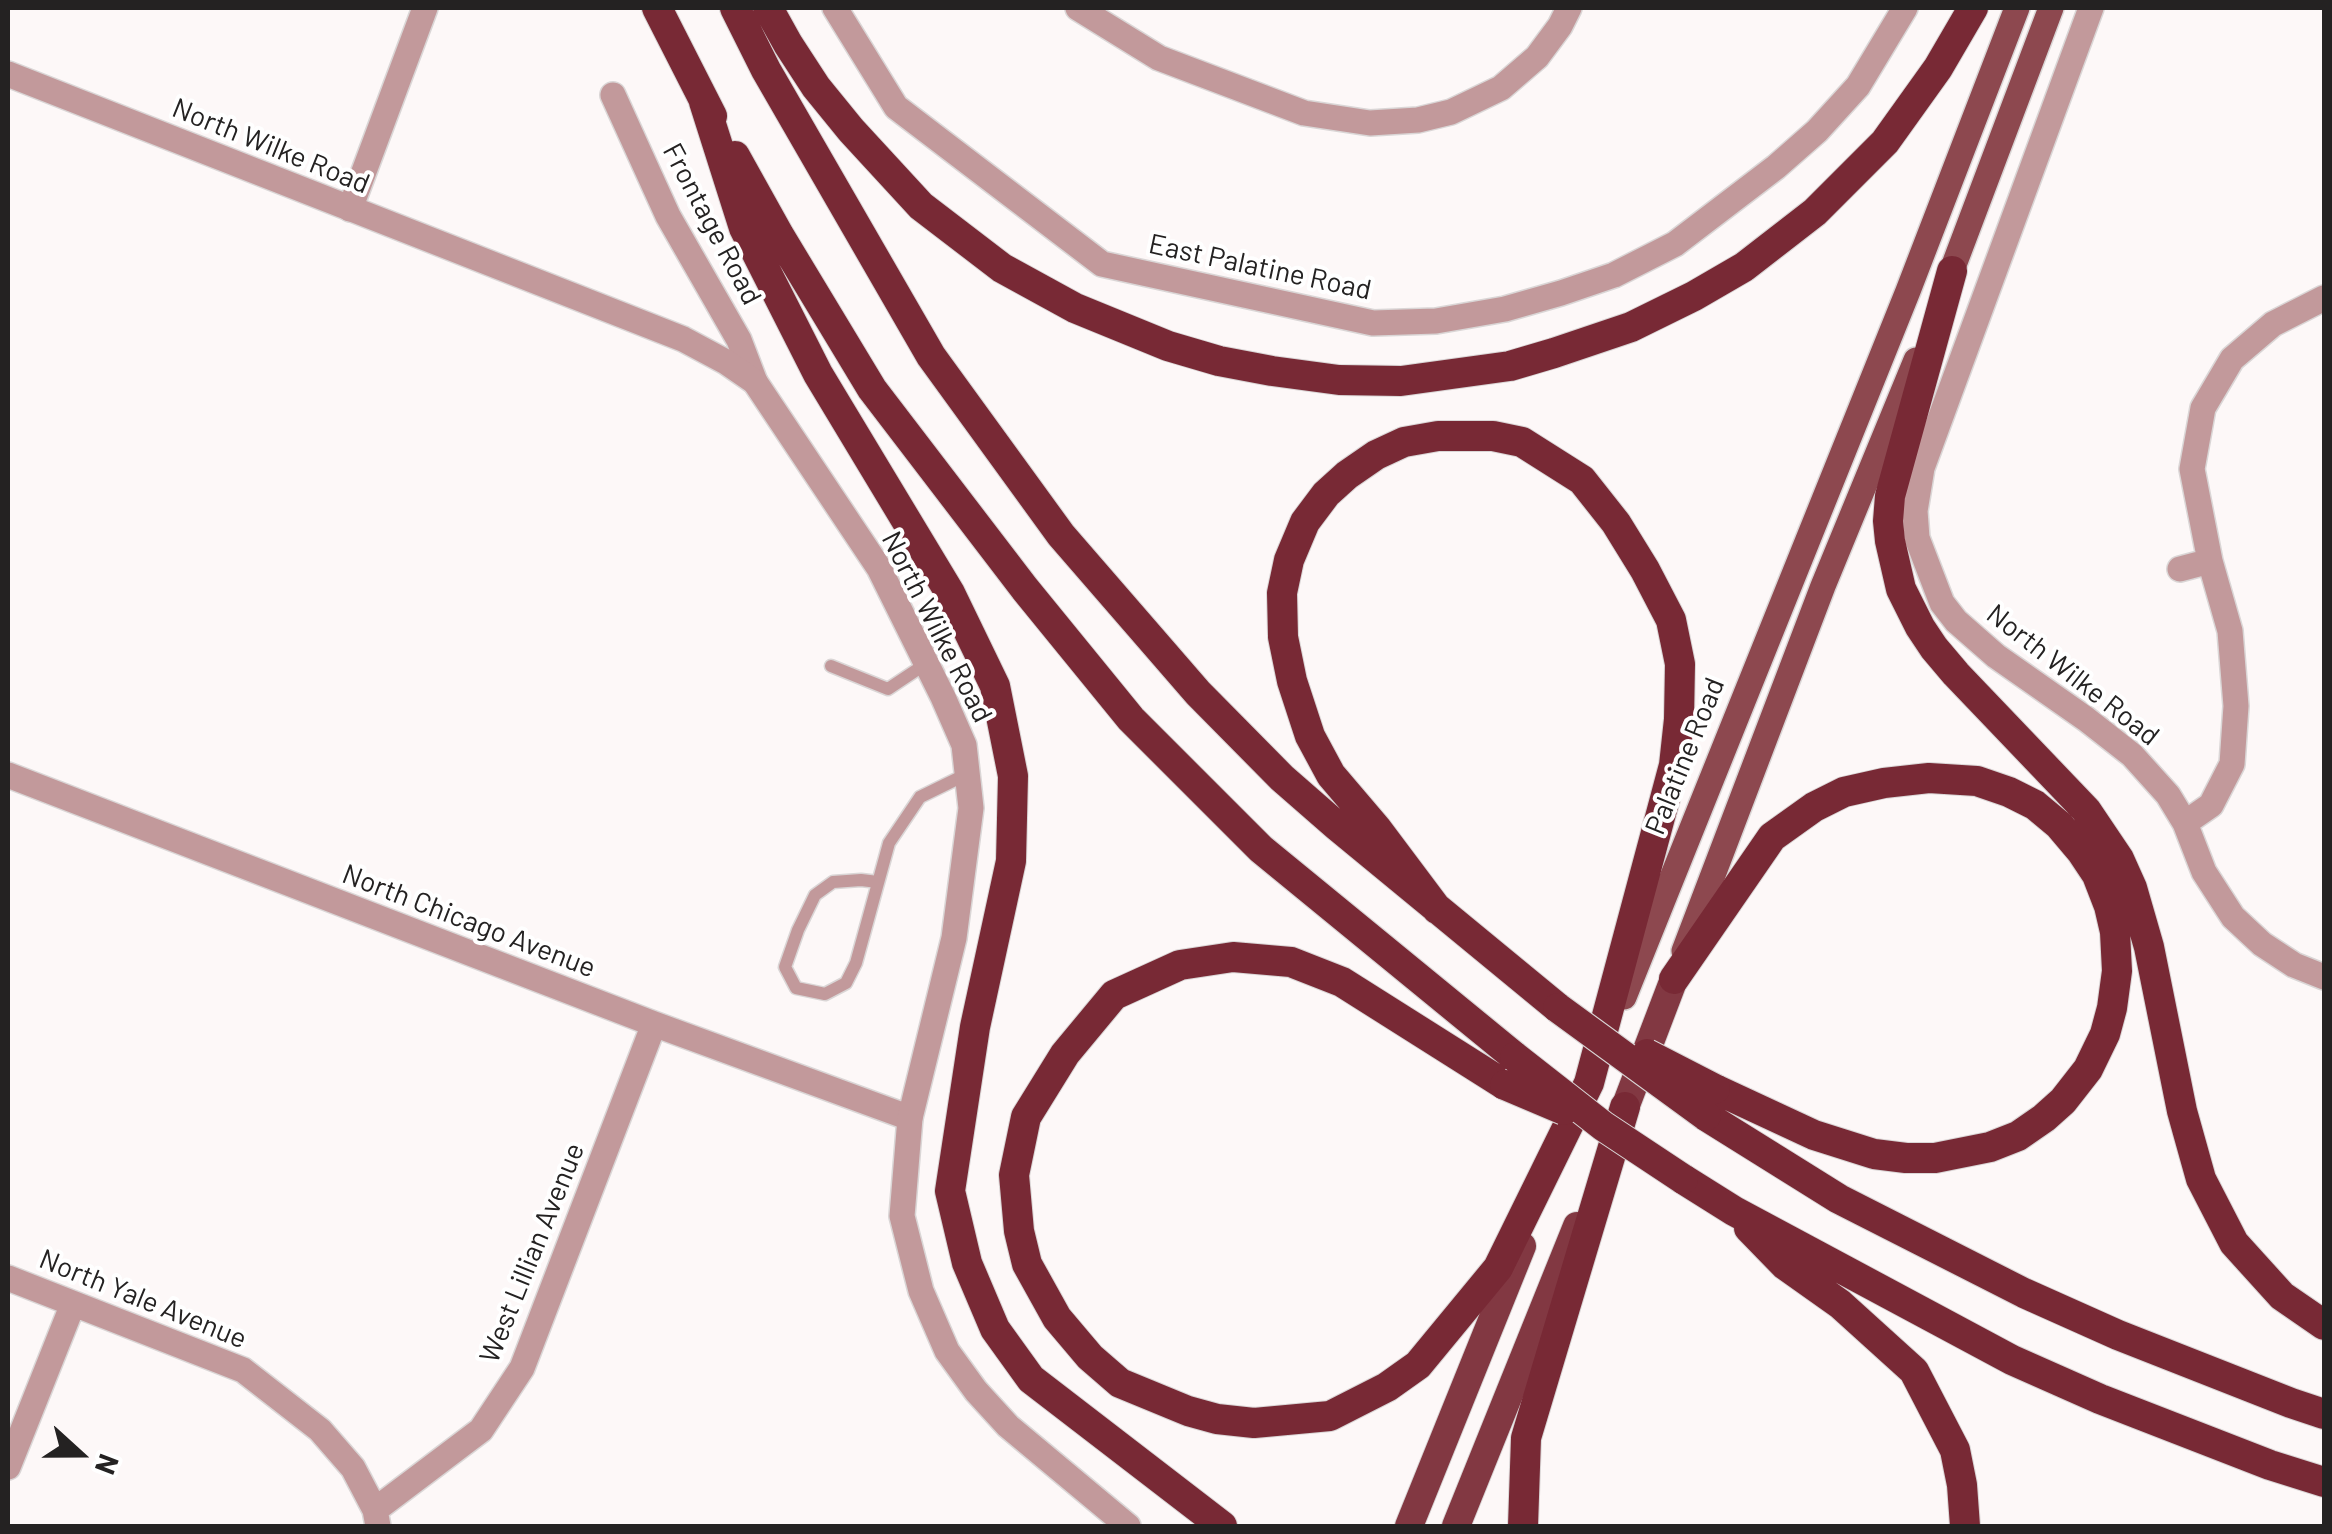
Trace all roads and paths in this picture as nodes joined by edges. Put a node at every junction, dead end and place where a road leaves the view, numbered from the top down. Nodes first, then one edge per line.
1 (425, 8) edge
2 (657, 8) edge
3 (734, 8) edge
4 (768, 8) edge
5 (835, 8) edge
6 (1078, 8) edge
7 (1569, 8) edge
8 (1905, 8) edge
9 (1973, 8) edge
10 (2017, 8) edge
11 (2051, 8) edge
12 (2091, 8) edge
13 (8, 74) edge
14 (613, 95) dead end
15 (704, 102) junction
16 (350, 209) junction
17 (1952, 271) junction
18 (2324, 298) edge
19 (755, 382) junction
20 (2210, 561) junction
21 (2180, 569) dead end
22 (927, 663) junction
23 (830, 666) dead end
24 (967, 774) junction
25 (8, 775) edge
26 (2185, 823) junction
27 (878, 882) junction
28 (1437, 909) junction
29 (2324, 976) edge
30 (1674, 979) junction
31 (654, 1024) junction
32 (1510, 1071) junction
33 (1589, 1083) junction
34 (1710, 1103) junction
35 (1614, 1117) junction
36 (910, 1118) junction
37 (1734, 1211) junction
38 (8, 1278) edge
39 (73, 1304) junction
40 (2324, 1325) edge
41 (2324, 1414) edge
42 (8, 1467) edge
43 (2324, 1482) edge
44 (376, 1518) edge
45 (1128, 1526) edge
46 (1222, 1526) edge
47 (1409, 1526) edge
48 (1456, 1526) edge
49 (1523, 1526) edge
50 (1965, 1526) edge

1 - 16 street
2 - 15 highway
3 - 28 highway
4 - 9 highway
5 - 8 street, East Palatine Road
6 - 7 street
10 - 33 main road, Palatine Road
11 - 17 main road
12 - 26 street, North Wilke Road
13 - 16 street, North Wilke Road
14 - 19 street, Frontage Road
15 - 32 highway
15 - 46 highway
16 - 19 street, North Wilke Road
17 - 30 main road
17 - 40 highway
18 - 20 street
19 - 22 street, North Wilke Road
20 - 21 street
20 - 26 street
22 - 23 lane
22 - 24 street, North Wilke Road
24 - 27 lane
24 - 36 street, North Wilke Road
25 - 31 street, North Chicago Avenue
26 - 29 street, North Wilke Road
27 - 27 lane
28 - 33 highway
28 - 34 highway, bridge
30 - 34 highway
30 - 35 highway
31 - 36 street, North Chicago Avenue
31 - 44 street, West Lillian Avenue
32 - 33 highway
32 - 35 highway, bridge
33 - 47 highway, Palatine Road
34 - 41 highway
35 - 37 highway, bridge
35 - 48 highway
35 - 49 highway
36 - 45 street, North Wilke Road
37 - 43 highway
37 - 50 highway
38 - 39 street, North Yale Avenue
39 - 42 street
39 - 44 street, North Yale Avenue

